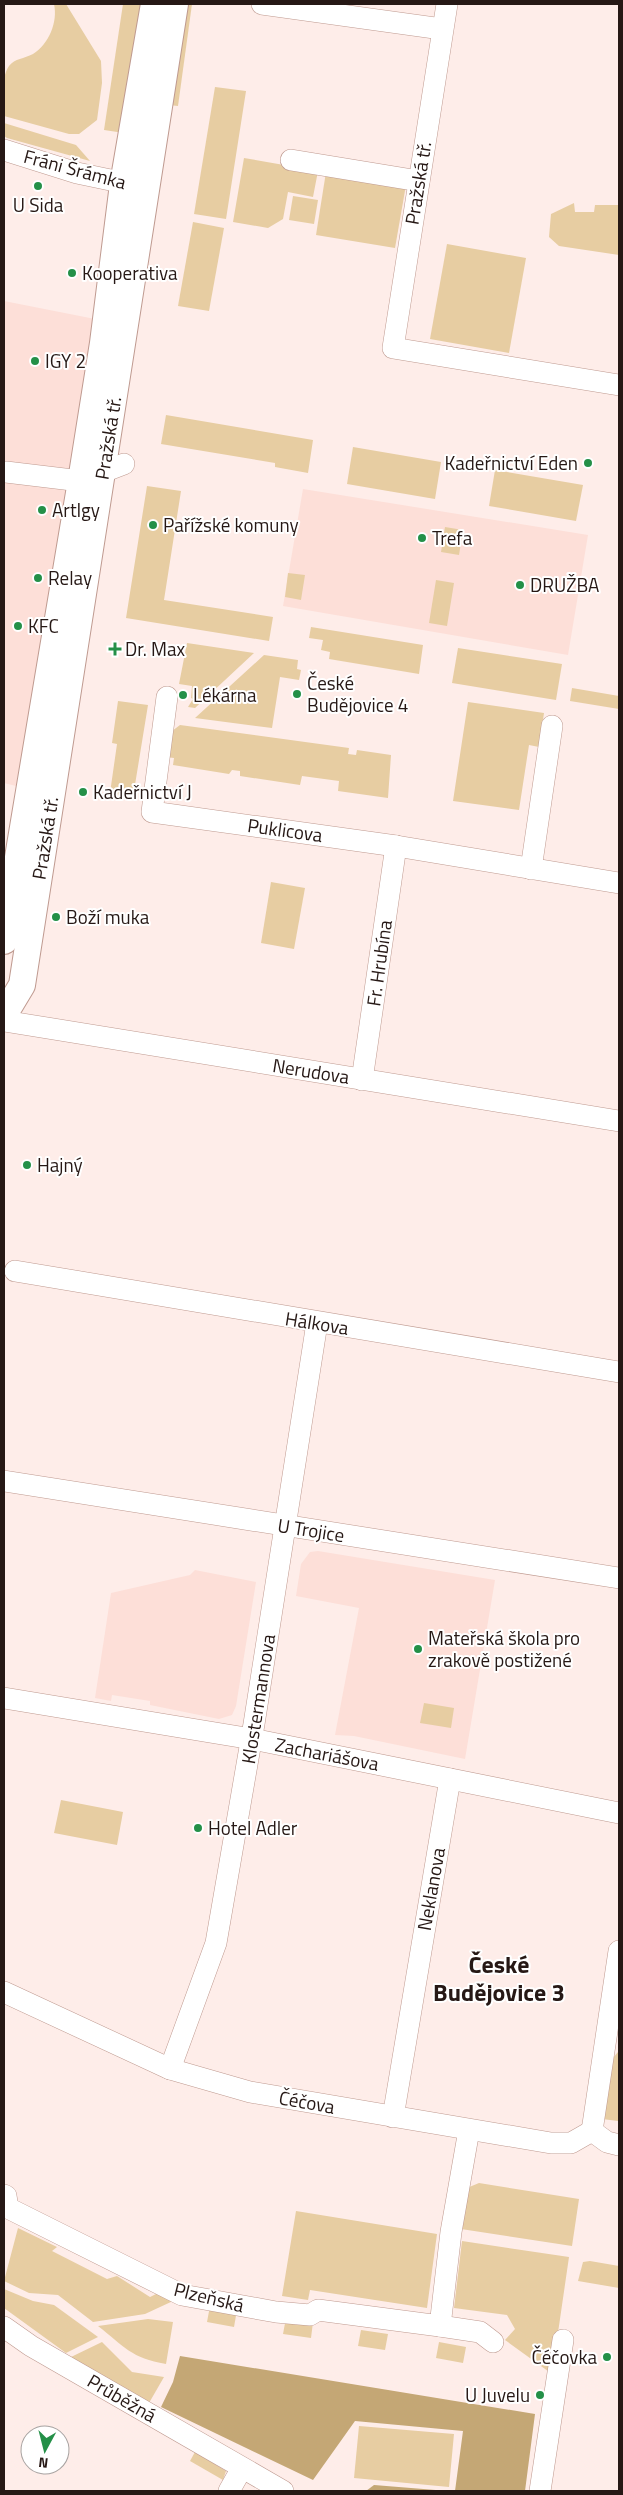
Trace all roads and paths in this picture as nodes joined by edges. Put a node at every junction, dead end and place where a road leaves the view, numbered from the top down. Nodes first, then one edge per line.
1 (154, 4) edge
2 (175, 4) edge
3 (262, 4) edge
4 (446, 4) edge
5 (442, 29) junction
6 (4, 150) edge
7 (291, 160) dead end
8 (419, 181) junction
9 (135, 185) junction
10 (619, 385) edge
11 (6, 472) dead end
12 (103, 475) junction
13 (167, 697) dead end
14 (552, 726) dead end
15 (396, 846) junction
16 (532, 869) junction
17 (619, 883) edge
18 (4, 941) edge
19 (4, 1015) edge
20 (4, 1021) edge
21 (362, 1080) junction
22 (619, 1121) edge
23 (15, 1271) dead end
24 (317, 1323) junction
25 (619, 1372) edge
26 (4, 1481) edge
27 (285, 1526) junction
28 (619, 1578) edge
29 (4, 1698) edge
30 (252, 1739) junction
31 (450, 1779) junction
32 (619, 1813) edge
33 (619, 1951) edge
34 (4, 1992) edge
35 (170, 2069) junction
36 (393, 2117) junction
37 (469, 2130) junction
38 (592, 2131) junction
39 (619, 2146) edge
40 (4, 2195) edge
41 (440, 2326) junction
42 (4, 2327) edge
43 (563, 2340) dead end
44 (494, 2342) dead end
45 (242, 2468) junction
46 (229, 2491) edge
47 (283, 2491) edge
48 (540, 2491) edge

1 - 9 street, Pražská tř.
2 - 9 street, Pražská tř.
3 - 5 street
4 - 5 street, Pražská tř.
5 - 8 street, Pražská tř.
6 - 9 street, Fráni Šrámka
7 - 8 street
8 - 10 street, Pražská tř.
9 - 12 street, Pražská tř.
11 - 12 street
12 - 18 street, Pražská tř.
12 - 19 street, Pražská tř.
13 - 15 street, Puklicova
14 - 16 street
15 - 16 street, Puklicova
15 - 21 street, Fr. Hrubína
16 - 17 street, Puklicova
20 - 21 street, Nerudova
21 - 22 street, Nerudova
23 - 24 street, Hálkova
24 - 25 street, Hálkova
24 - 27 street, Klostermannova
26 - 27 street, U Trojice
27 - 28 street, U Trojice
27 - 30 street, Klostermannova
29 - 30 street, Zachariášova
30 - 31 street, Zachariášova
30 - 35 street, Klostermannova
31 - 32 street, Zachariášova
31 - 36 street, Neklanova
33 - 38 street
34 - 35 street, Čéčova
35 - 36 street, Čéčova
36 - 37 street, Čéčova
37 - 38 street, Čéčova
37 - 41 street
38 - 39 street
40 - 41 street, Plzeňská
41 - 44 street, Plzeňská
42 - 45 street, Průběžná
43 - 48 street
45 - 46 street
45 - 47 street, Průběžná

